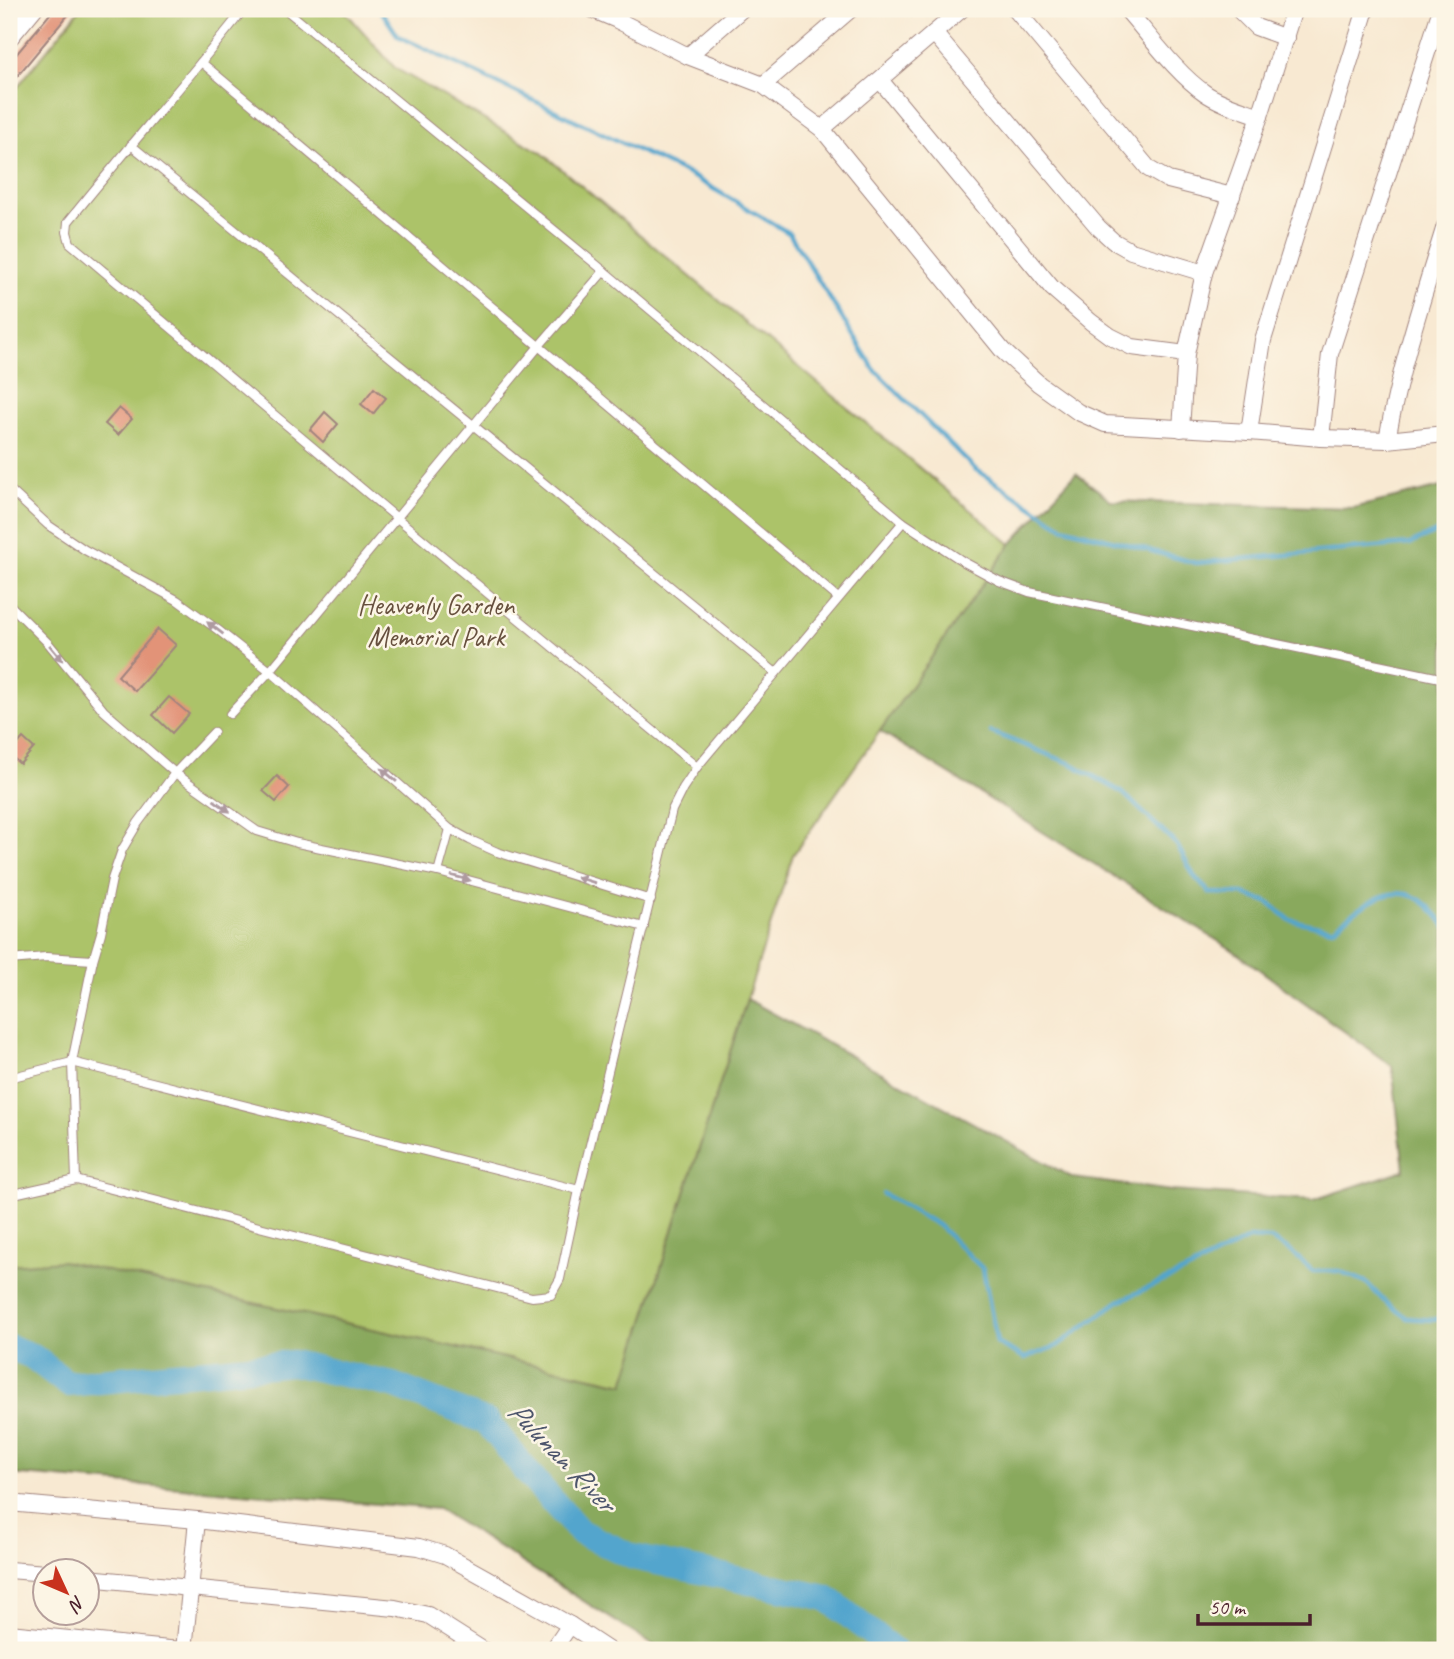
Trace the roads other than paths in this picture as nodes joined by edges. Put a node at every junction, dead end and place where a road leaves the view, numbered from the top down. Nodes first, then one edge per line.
1 (11, 9) edge
2 (244, 9) edge
3 (285, 9) edge
4 (590, 9) edge
5 (631, 9) edge
6 (743, 9) edge
7 (851, 9) edge
8 (962, 9) edge
9 (1015, 9) edge
10 (1126, 9) edge
11 (1238, 9) edge
12 (1294, 9) edge
13 (1366, 9) edge
14 (1441, 9) edge
15 (31, 12) edge
16 (617, 20) junction
17 (934, 33) junction
18 (1286, 37) junction
19 (9, 39) edge
20 (688, 56) junction
21 (201, 62) junction
22 (880, 80) junction
23 (763, 85) junction
24 (1260, 116) junction
25 (822, 130) junction
26 (131, 145) junction
27 (1232, 196) junction
28 (1445, 226) edge
29 (604, 271) junction
30 (1204, 273) junction
31 (539, 346) junction
32 (1186, 354) junction
33 (474, 425) junction
34 (1181, 429) junction
35 (1250, 432) junction
36 (1445, 434) edge
37 (1321, 438) junction
38 (1387, 440) junction
39 (9, 489) edge
40 (397, 518) junction
41 (903, 522) junction
42 (838, 598) junction
43 (9, 604) edge
44 (270, 671) junction
45 (776, 673) junction
46 (1445, 680) edge
47 (230, 714) dead end
48 (214, 732) dead end
49 (697, 767) junction
50 (175, 772) junction
51 (450, 829) junction
52 (438, 872) junction
53 (651, 900) junction
54 (644, 928) junction
55 (9, 960) edge
56 (93, 960) junction
57 (72, 1062) junction
58 (9, 1078) edge
59 (76, 1180) junction
60 (579, 1190) junction
61 (9, 1195) edge
62 (9, 1503) edge
63 (197, 1520) junction
64 (9, 1570) edge
65 (32, 1572) edge
66 (102, 1579) edge
67 (190, 1588) junction
68 (570, 1625) junction
69 (9, 1633) edge
70 (182, 1650) edge
71 (483, 1650) edge
72 (553, 1650) edge
73 (608, 1650) edge

1 - 15 street
2 - 21 lane
3 - 29 lane
4 - 16 street
5 - 16 street
6 - 20 street
7 - 23 street
8 - 17 street
9 - 27 street
10 - 24 street
11 - 18 street
12 - 18 street
13 - 35 street
14 - 37 street
15 - 19 street
16 - 20 street
17 - 22 street
17 - 30 street
18 - 24 street
20 - 23 street
21 - 26 lane
21 - 31 lane
22 - 25 street
22 - 32 street
23 - 25 street
24 - 27 street
25 - 34 street
26 - 33 lane
26 - 40 lane
27 - 30 street
28 - 38 street
29 - 31 lane
29 - 41 lane
30 - 32 street
31 - 33 lane
31 - 42 lane
32 - 34 street
33 - 40 lane
33 - 45 lane
34 - 35 street
35 - 37 street
36 - 38 street
37 - 38 street
44 -> 39 lane
40 - 44 lane
40 - 49 lane
41 - 42 lane
41 - 46 lane
42 - 45 lane
43 -> 50 lane
44 - 47 lane
51 -> 44 lane
45 - 49 lane
48 - 50 lane
49 - 53 lane
50 -> 52 lane
50 - 56 lane
51 - 52 lane
53 -> 51 lane
52 -> 54 lane
53 - 54 lane
54 - 60 lane
55 - 56 lane
56 - 57 lane
57 - 58 lane
57 - 59 lane
57 - 60 lane
59 - 60 lane
59 - 61 lane
62 - 63 street
63 - 67 street
63 - 68 street
64 - 65 street
66 - 67 street
67 - 70 street
67 - 71 street
68 - 72 street
68 - 73 street
69 - 70 street

